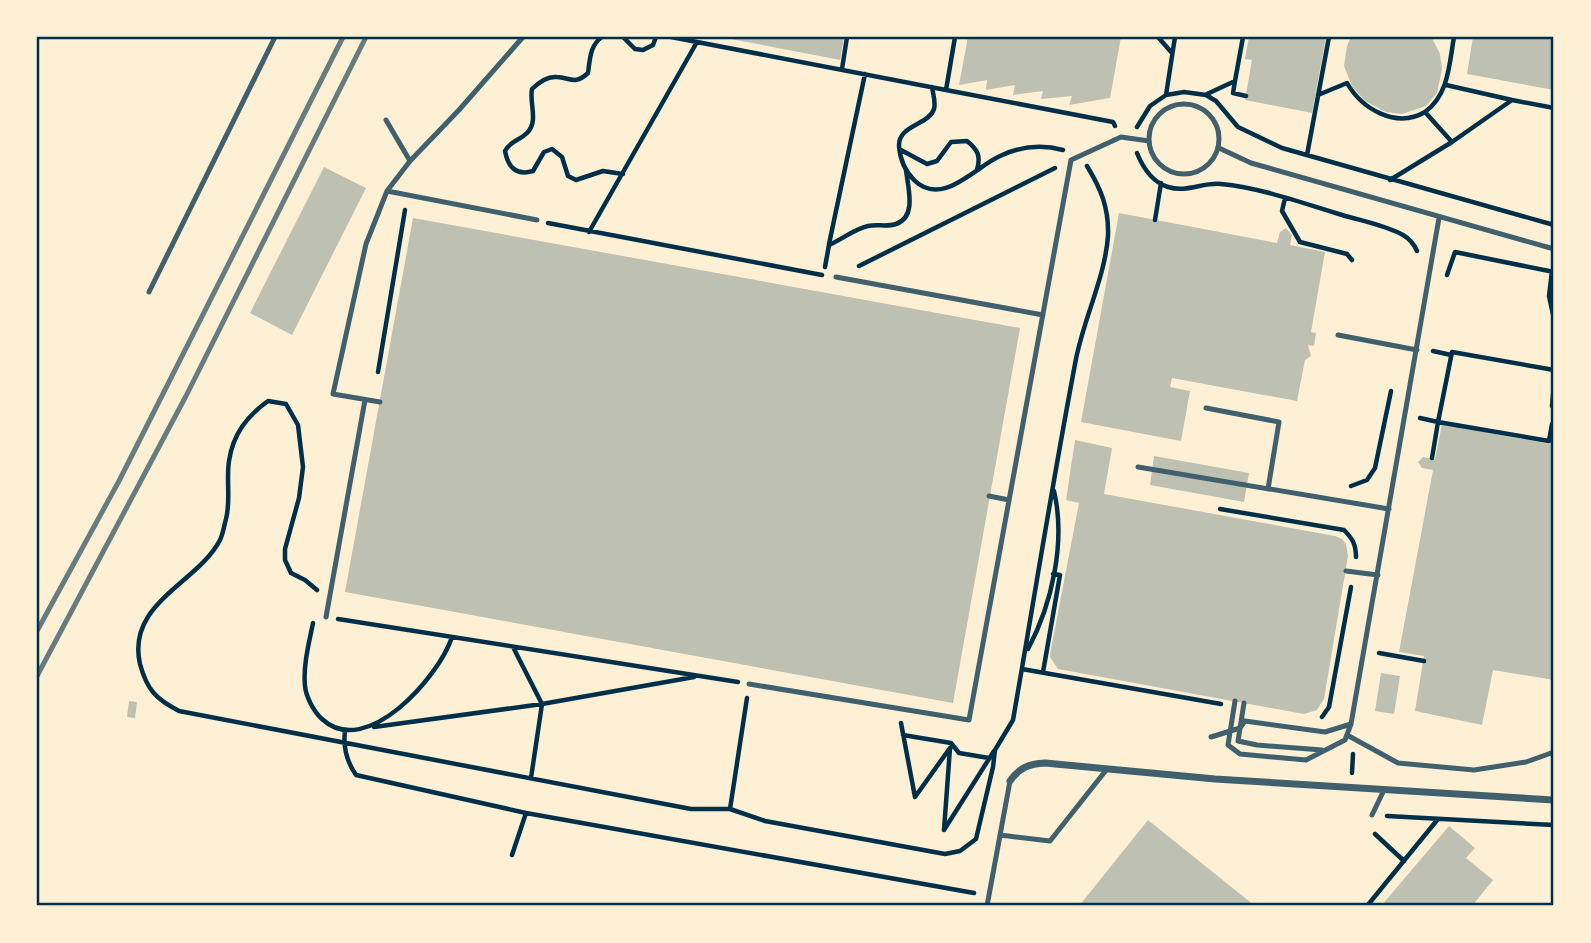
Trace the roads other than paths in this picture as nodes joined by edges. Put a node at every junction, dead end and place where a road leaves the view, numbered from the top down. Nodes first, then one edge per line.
1 (275, 37) edge
2 (523, 37) edge
3 (386, 120) dead end
4 (1149, 141) junction
5 (1219, 148) junction
6 (410, 161) junction
7 (387, 191) junction
8 (1439, 218) junction
9 (537, 220) road end
10 (1554, 249) edge
11 (836, 277) road end
12 (149, 292) dead end
13 (1043, 315) junction
14 (1338, 335) dead end
15 (1418, 350) junction
16 (365, 400) junction
17 (380, 402) dead end
18 (1206, 408) dead end
19 (1138, 467) dead end
20 (1268, 489) junction
21 (989, 496) dead end
22 (1009, 500) junction
23 (1389, 509) junction
24 (1346, 570) dead end
25 (1378, 575) junction
26 (326, 617) road end
27 (749, 684) road end
28 (1244, 703) dead end
29 (1234, 704) road end
30 (1351, 724) junction
31 (1240, 728) junction
32 (1230, 730) junction
33 (1347, 734) junction
34 (1211, 737) dead end
35 (1325, 750) junction
36 (1554, 752) edge
37 (1107, 768) junction
38 (1010, 781) joint
39 (1384, 790) junction
40 (1554, 800) edge
41 (1372, 815) road end
42 (1000, 835) junction
43 (987, 906) edge

1 - 12 lane
2 - 6 lane
3 - 6 lane
4 - 5 lane
4 - 5 lane
4 - 13 lane
5 - 8 lane
6 - 7 lane
7 - 9 lane
7 - 16 lane
8 - 10 lane
8 - 15 lane
11 - 13 lane
13 - 22 lane
14 - 15 lane
15 - 23 lane
16 - 17 lane
16 - 26 lane
18 - 20 lane
19 - 20 lane
20 - 23 lane
21 - 22 lane
22 - 27 lane
23 - 25 lane
24 - 25 lane
25 - 30 lane
28 - 31 lane
29 - 32 lane
30 - 31 lane
30 - 33 lane
31 - 32 lane
31 - 35 lane
32 - 34 lane
32 - 35 lane
33 - 35 lane
33 - 36 lane
37 - 38 street
37 - 39 street
37 - 42 lane
38 - 42 lane
39 - 40 street
39 - 41 lane
42 - 43 lane

